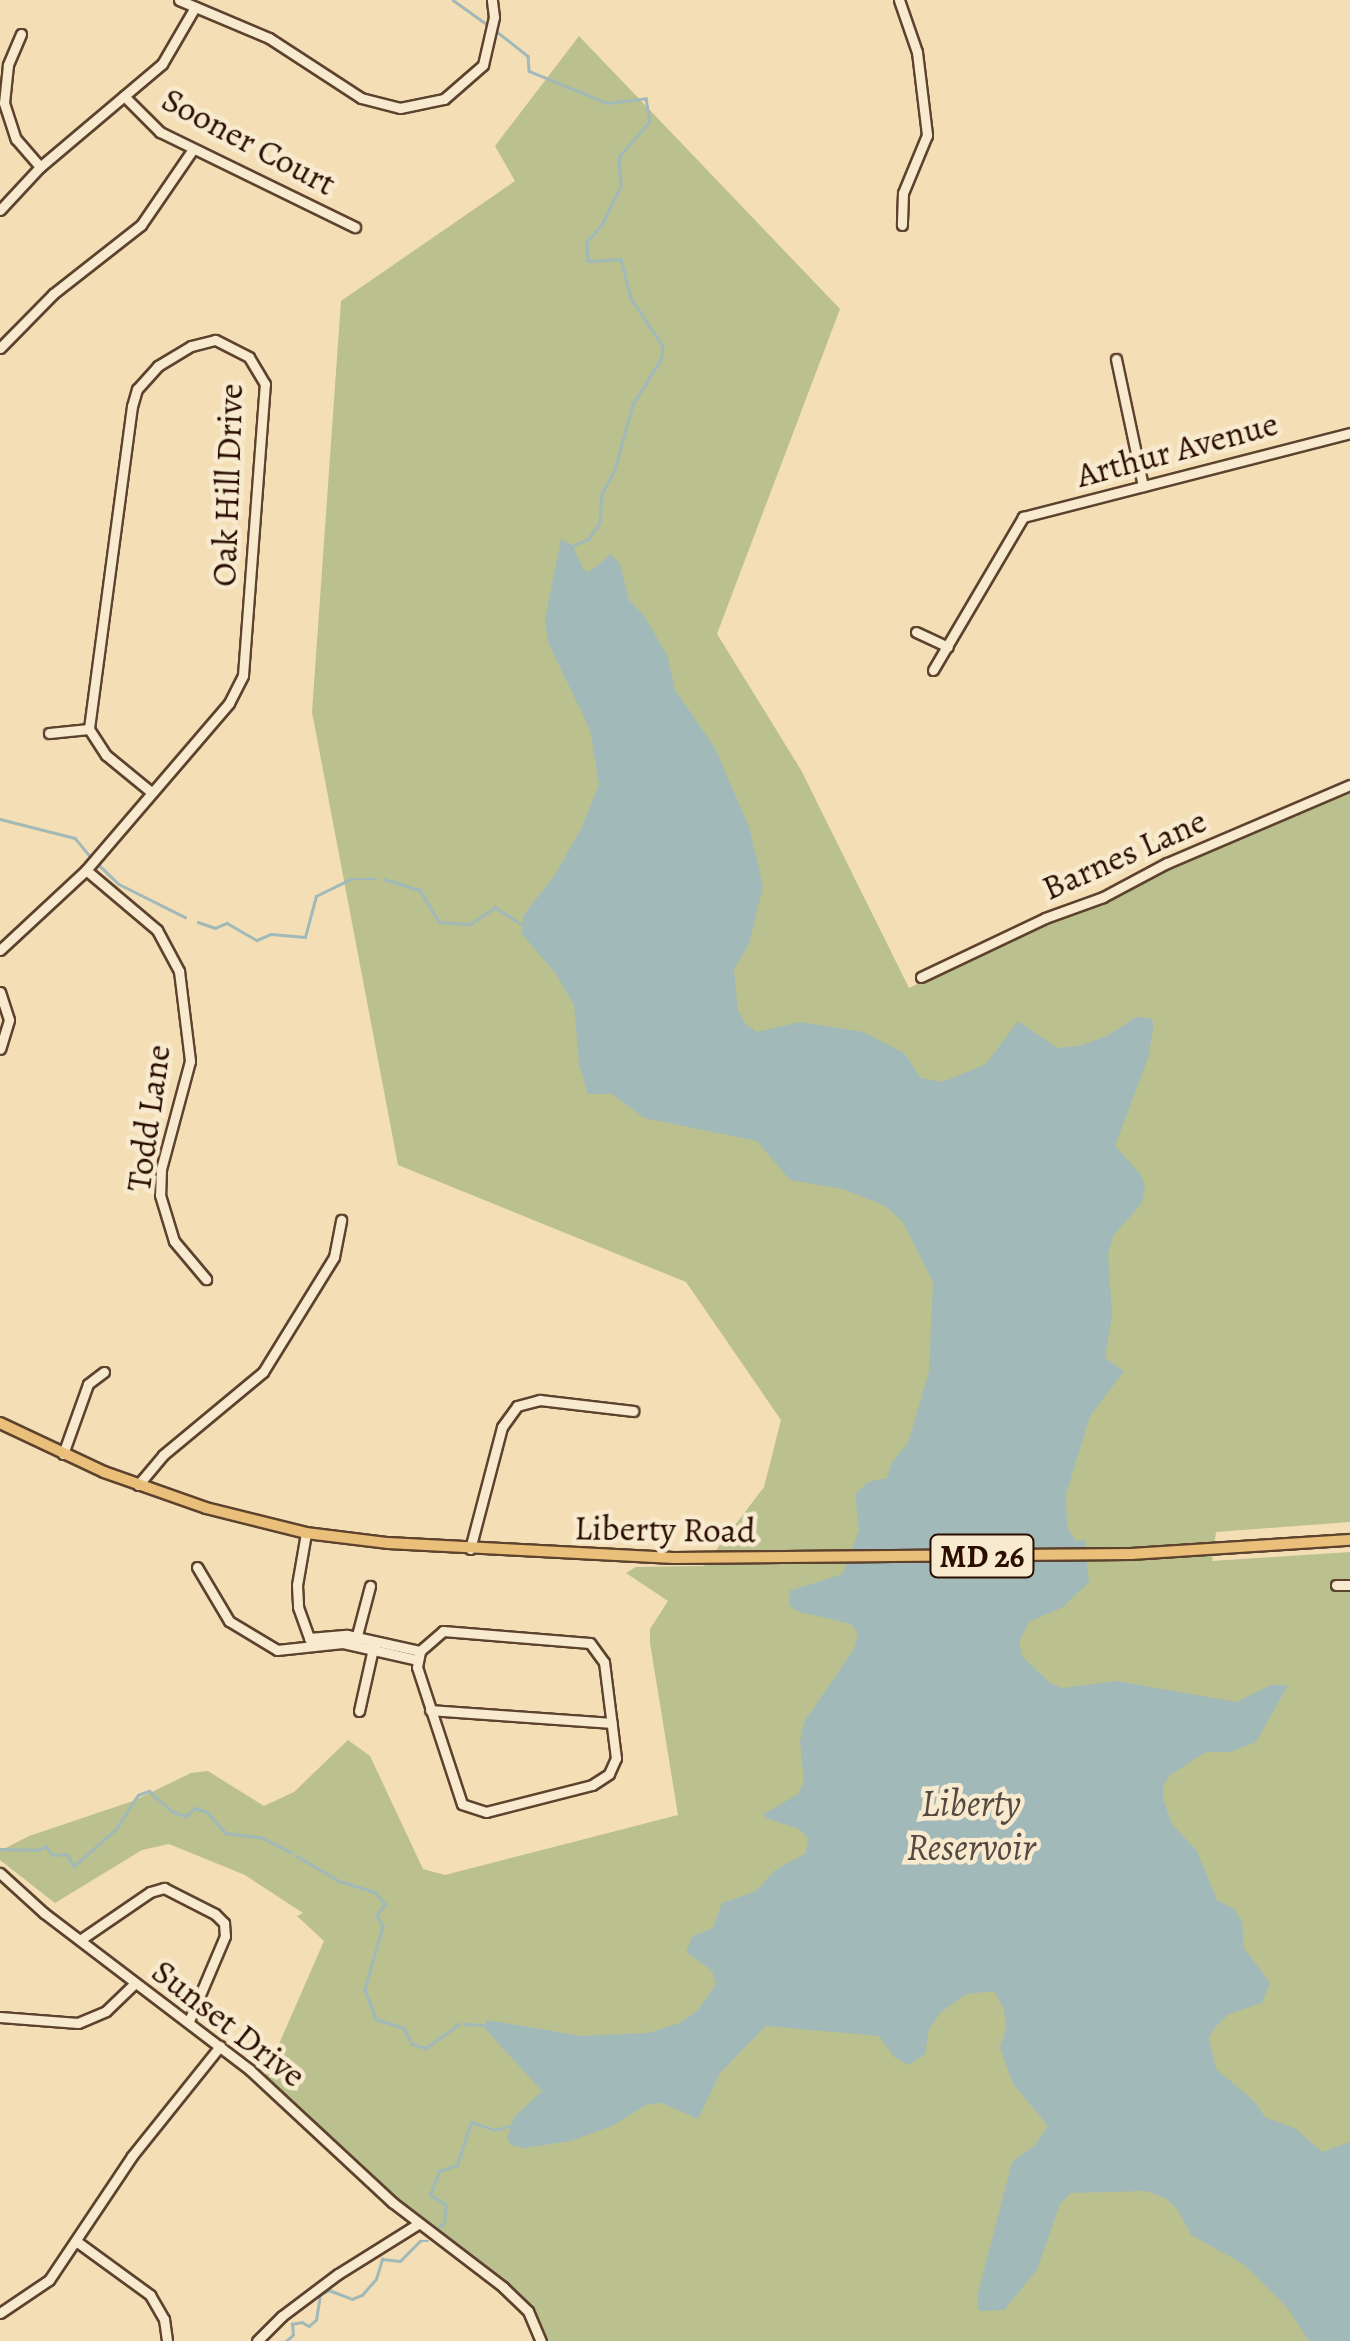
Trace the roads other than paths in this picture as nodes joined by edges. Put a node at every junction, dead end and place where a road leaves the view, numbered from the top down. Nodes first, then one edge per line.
1 (179, 0) edge
2 (492, 0) edge
3 (899, 0) edge
4 (195, 7) junction
5 (21, 34) dead end
6 (124, 96) junction
7 (193, 149) junction
8 (40, 168) junction
9 (0, 210) edge
10 (902, 225) dead end
11 (355, 227) dead end
12 (0, 348) edge
13 (1116, 359) dead end
14 (1350, 432) edge
15 (1143, 486) junction
16 (916, 632) dead end
17 (948, 647) junction
18 (934, 670) dead end
19 (88, 729) junction
20 (49, 733) dead end
21 (1350, 785) edge
22 (151, 792) junction
23 (86, 870) junction
24 (0, 950) edge
25 (921, 977) dead end
26 (0, 992) edge
27 (0, 1048) edge
28 (342, 1220) dead end
29 (206, 1279) dead end
30 (104, 1372) dead end
31 (634, 1412) dead end
32 (0, 1423) edge
33 (64, 1454) junction
34 (138, 1485) junction
35 (306, 1533) junction
36 (1350, 1540) edge
37 (470, 1550) junction
38 (197, 1567) dead end
39 (1336, 1585) dead end
40 (370, 1586) dead end
41 (1350, 1586) edge
42 (355, 1641) junction
43 (310, 1642) junction
44 (374, 1645) junction
45 (419, 1655) junction
46 (430, 1710) junction
47 (360, 1712) dead end
48 (612, 1723) junction
49 (0, 1873) edge
50 (80, 1940) junction
51 (135, 1983) junction
52 (0, 2017) edge
53 (189, 2021) junction
54 (220, 2046) junction
55 (418, 2224) junction
56 (76, 2241) junction
57 (0, 2313) edge
58 (167, 2341) edge
59 (257, 2341) edge
60 (541, 2341) edge

1 - 4 street
2 - 4 street
3 - 10 street
4 - 6 street
5 - 8 street
6 - 7 street, Sooner Court
6 - 8 street
7 - 11 street, Sooner Court
7 - 12 street
8 - 9 street
13 - 15 street
14 - 15 street, Arthur Avenue
15 - 17 street, Arthur Avenue
16 - 17 street
17 - 18 street
19 - 20 street
19 - 22 street
19 - 22 street, Oak Hill Drive
21 - 25 street, Barnes Lane
22 - 23 street, Oak Hill Drive
23 - 24 street, Oak Hill Drive
23 - 29 street, Todd Lane
26 - 27 street
28 - 34 street
30 - 33 street
31 - 37 street
32 - 33 main road, Liberty Road / MD 26
33 - 34 main road, Liberty Road / MD 26
34 - 35 main road, Liberty Road / MD 26
35 - 37 main road, Liberty Road / MD 26
35 - 43 street
36 - 37 main road, Liberty Road / MD 26
38 - 43 street
39 - 41 street
40 - 42 street
42 - 43 street
42 - 44 street
44 - 45 street
44 - 47 street
45 - 46 street
45 - 48 street
46 - 48 street
46 - 48 street
49 - 50 street, Sunset Drive
50 - 51 street, Sunset Drive
50 - 53 street
51 - 52 street
51 - 53 street, Sunset Drive
53 - 54 street, Sunset Drive
54 - 55 street, Sunset Drive
54 - 56 street
55 - 59 street
55 - 60 street, Sunset Drive
56 - 57 street
56 - 58 street

